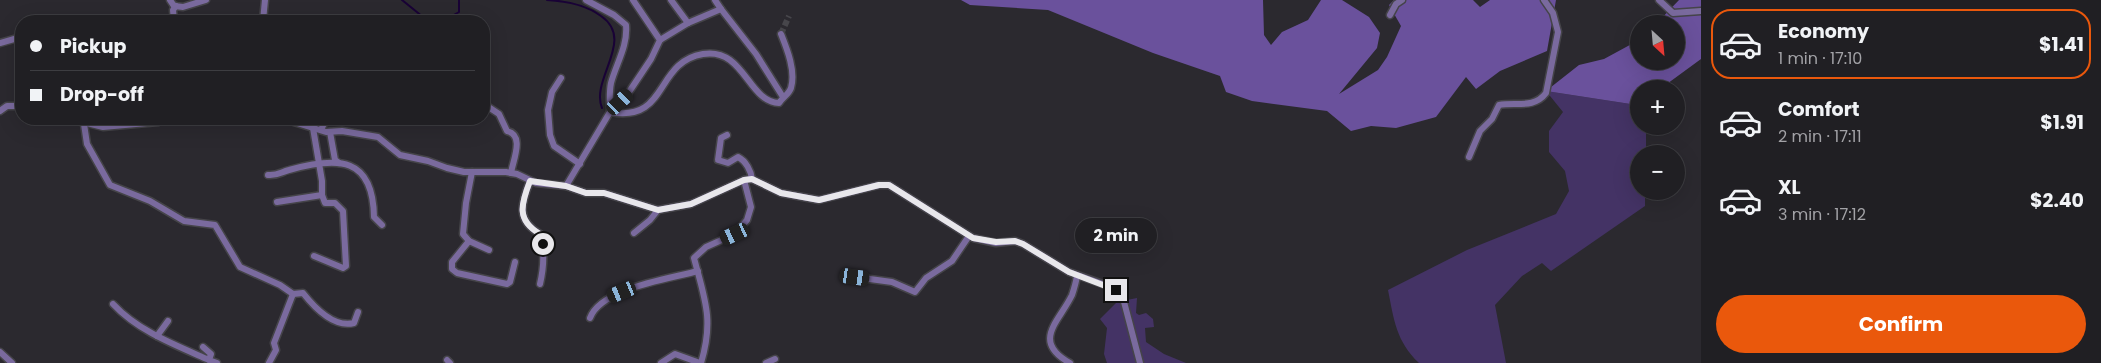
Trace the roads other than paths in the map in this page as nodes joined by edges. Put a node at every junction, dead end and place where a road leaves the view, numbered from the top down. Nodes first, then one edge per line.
1 (170, 0) edge
2 (206, 0) edge
3 (265, 0) edge
4 (586, 0) edge
5 (633, 0) edge
6 (671, 0) edge
7 (715, 0) edge
8 (1402, 0) edge
9 (1544, 0) edge
10 (1659, 0) edge
11 (176, 6) junction
12 (721, 9) junction
13 (1701, 11) edge
14 (173, 15) edge
15 (264, 15) edge
16 (1390, 15) dead end
17 (688, 24) junction
18 (780, 34) dead end
19 (15, 39) edge
20 (660, 40) junction
21 (0, 43) edge
22 (561, 78) dead end
23 (783, 97) junction
24 (15, 106) edge
25 (490, 108) edge
26 (0, 111) edge
27 (610, 112) junction
28 (84, 125) edge
29 (94, 125) edge
30 (132, 125) edge
31 (304, 125) edge
32 (323, 125) edge
33 (314, 128) junction
34 (321, 130) junction
35 (330, 132) junction
36 (726, 135) dead end
37 (1469, 157) dead end
38 (339, 163) junction
39 (580, 164) junction
40 (318, 165) junction
41 (472, 172) junction
42 (511, 173) junction
43 (268, 175) dead end
44 (748, 180) junction
45 (530, 181) junction
46 (566, 186) junction
47 (322, 195) junction
48 (277, 202) dead end
49 (658, 210) junction
50 (382, 226) dead end
51 (634, 233) dead end
52 (969, 236) junction
53 (469, 241) junction
54 (489, 250) dead end
55 (314, 256) dead end
56 (515, 262) dead end
57 (698, 272) junction
58 (1078, 276) junction
59 (855, 277) dead end
60 (540, 284) dead end
61 (292, 294) junction
62 (113, 304) dead end
63 (358, 312) dead end
64 (590, 318) dead end
65 (168, 321) dead end
66 (157, 336) junction
67 (202, 347) dead end
68 (0, 352) edge
69 (776, 359) dead end
70 (209, 360) junction
71 (12, 363) edge
72 (217, 363) edge
73 (269, 363) edge
74 (661, 363) edge
75 (701, 363) edge
76 (766, 363) edge
77 (1070, 363) edge
78 (1140, 363) edge

1 - 11 street
2 - 11 street
3 - 15 street
4 - 27 street
5 - 20 street
6 - 17 street
7 - 12 street
8 - 16 street
9 - 37 street
10 - 13 street
11 - 14 street
12 - 17 street
12 - 23 street
17 - 20 street
18 - 23 street
19 - 21 street
20 - 27 street
22 - 39 street
23 - 27 street
24 - 26 street
25 - 42 street
27 - 39 street
28 - 61 street
29 - 30 street
31 - 33 street
32 - 34 street
33 - 34 street
33 - 40 street
34 - 35 street
35 - 38 street
35 - 41 street
36 - 44 street
38 - 40 street
38 - 50 street
39 - 46 street
40 - 43 street
40 - 47 street
41 - 42 street
41 - 53 street
42 - 45 street
44 - 49 street
44 - 52 street
44 - 57 street
45 - 46 street
45 - 60 street
46 - 49 street
47 - 48 street
47 - 55 street
49 - 51 street
52 - 58 street
52 - 59 street
53 - 54 street
53 - 56 street
57 - 64 street
57 - 75 street
58 - 77 street
58 - 78 street
61 - 63 street
61 - 73 street
62 - 66 street
65 - 66 street
66 - 70 street
67 - 70 street
68 - 71 street
69 - 76 street
70 - 72 street
74 - 75 street

